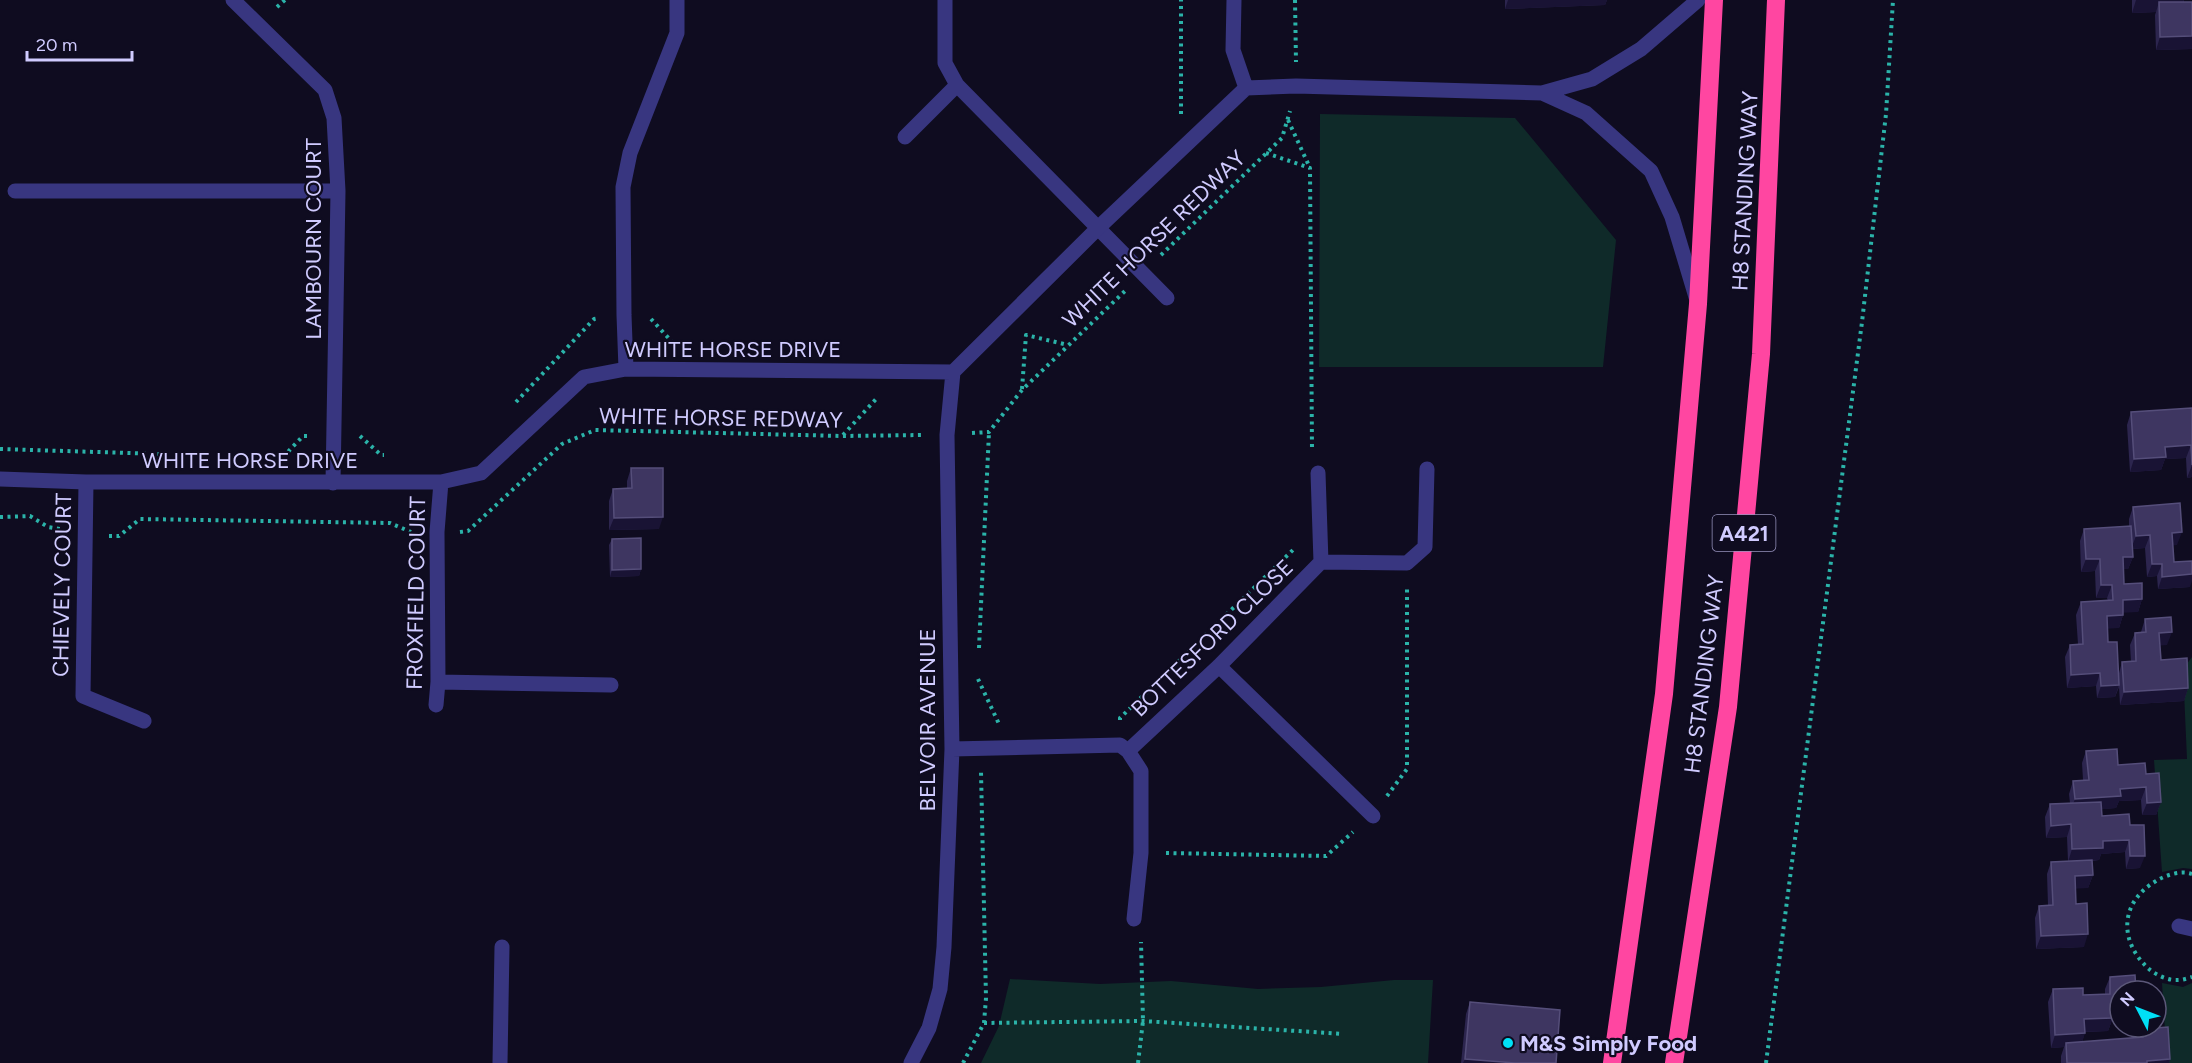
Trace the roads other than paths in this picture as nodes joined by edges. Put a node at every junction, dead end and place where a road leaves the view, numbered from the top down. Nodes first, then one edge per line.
1 (233, 0) edge
2 (677, 0) edge
3 (945, 0) edge
4 (1234, 0) edge
5 (1698, 0) edge
6 (1714, 0) edge
7 (1776, 0) edge
8 (957, 85) junction
9 (1246, 88) junction
10 (1542, 93) junction
11 (905, 137) dead end
12 (338, 191) junction
13 (15, 192) dead end
14 (1098, 228) junction
15 (1167, 298) dead end
16 (1698, 304) junction
17 (626, 369) junction
18 (953, 372) junction
19 (1427, 469) dead end
20 (1318, 474) road end
21 (0, 479) edge
22 (86, 482) junction
23 (441, 482) junction
24 (333, 483) junction
25 (1321, 562) junction
26 (1219, 666) junction
27 (438, 682) junction
28 (611, 685) dead end
29 (436, 705) dead end
30 (144, 721) dead end
31 (1124, 748) junction
32 (952, 749) junction
33 (1373, 816) dead end
34 (1134, 920) road end
35 (502, 947) dead end
36 (1610, 1060) edge
37 (500, 1063) edge
38 (910, 1063) edge
39 (1674, 1063) edge

1 - 12 street, LAMBOURN COURT
2 - 17 street
3 - 8 street
4 - 9 street
5 - 10 street
6 - 16 highway, H8 STANDING WAY / A421
7 - 39 highway, H8 STANDING WAY / A421
8 - 11 street
8 - 14 street
9 - 10 street
9 - 14 street
10 - 16 street
12 - 13 street
12 - 24 street, LAMBOURN COURT
14 - 15 street
14 - 18 street
16 - 36 highway, H8 STANDING WAY / A421
17 - 18 street, WHITE HORSE DRIVE
17 - 23 street, WHITE HORSE DRIVE
18 - 32 street, BELVOIR AVENUE
19 - 25 street, BOTTESFORD CLOSE
20 - 25 street
21 - 22 street, WHITE HORSE DRIVE
22 - 24 street, WHITE HORSE DRIVE
22 - 30 street, CHIEVELY COURT
23 - 24 street, WHITE HORSE DRIVE
23 - 27 street, FROXFIELD COURT
25 - 26 street, BOTTESFORD CLOSE
26 - 31 street, BOTTESFORD CLOSE
26 - 33 street
27 - 28 street
27 - 29 street, FROXFIELD COURT
31 - 32 street, BOTTESFORD CLOSE
31 - 34 street
32 - 38 street, BELVOIR AVENUE
35 - 37 street

